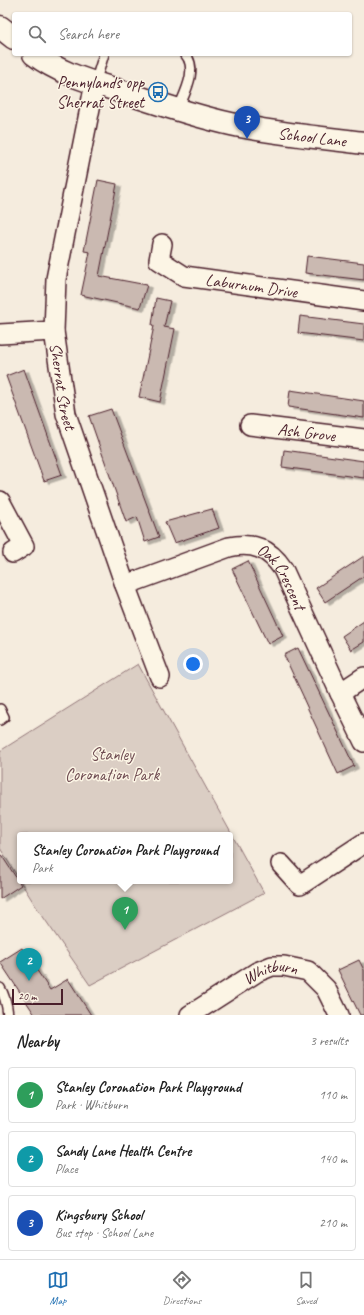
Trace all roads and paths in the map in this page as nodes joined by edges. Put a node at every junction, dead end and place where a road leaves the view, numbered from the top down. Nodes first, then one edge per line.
1 (0, 27) edge
2 (12, 36) edge
3 (37, 56) edge
4 (103, 56) edge
5 (187, 56) edge
6 (95, 83) junction
7 (178, 110) junction
8 (364, 142) edge
9 (162, 244) dead end
10 (364, 301) edge
11 (54, 331) junction
12 (0, 334) edge
13 (250, 425) dead end
14 (364, 439) edge
15 (0, 501) edge
16 (13, 553) dead end
17 (125, 584) junction
18 (160, 677) dead end
19 (364, 677) edge
20 (340, 693) junction
21 (0, 709) edge
22 (0, 720) edge
23 (364, 742) edge
24 (364, 843) edge
25 (281, 864) dead end
26 (0, 988) edge
27 (8, 1015) edge
28 (190, 1015) edge
29 (339, 1015) edge

1 - 2 street
3 - 6 street, School Lane
4 - 6 lane
5 - 7 lane
6 - 7 street, School Lane
6 - 11 street, Sherrat Street
7 - 8 street, School Lane
9 - 10 street, Laburnum Drive
11 - 12 street
11 - 17 street, Sherrat Street
13 - 14 street, Ash Grove
15 - 16 street
17 - 18 street, Sherrat Street
17 - 20 street, Oak Crescent
19 - 20 street
20 - 23 street, Oak Crescent
21 - 22 lane
24 - 25 street
26 - 27 lane
28 - 29 street, Whitburn

